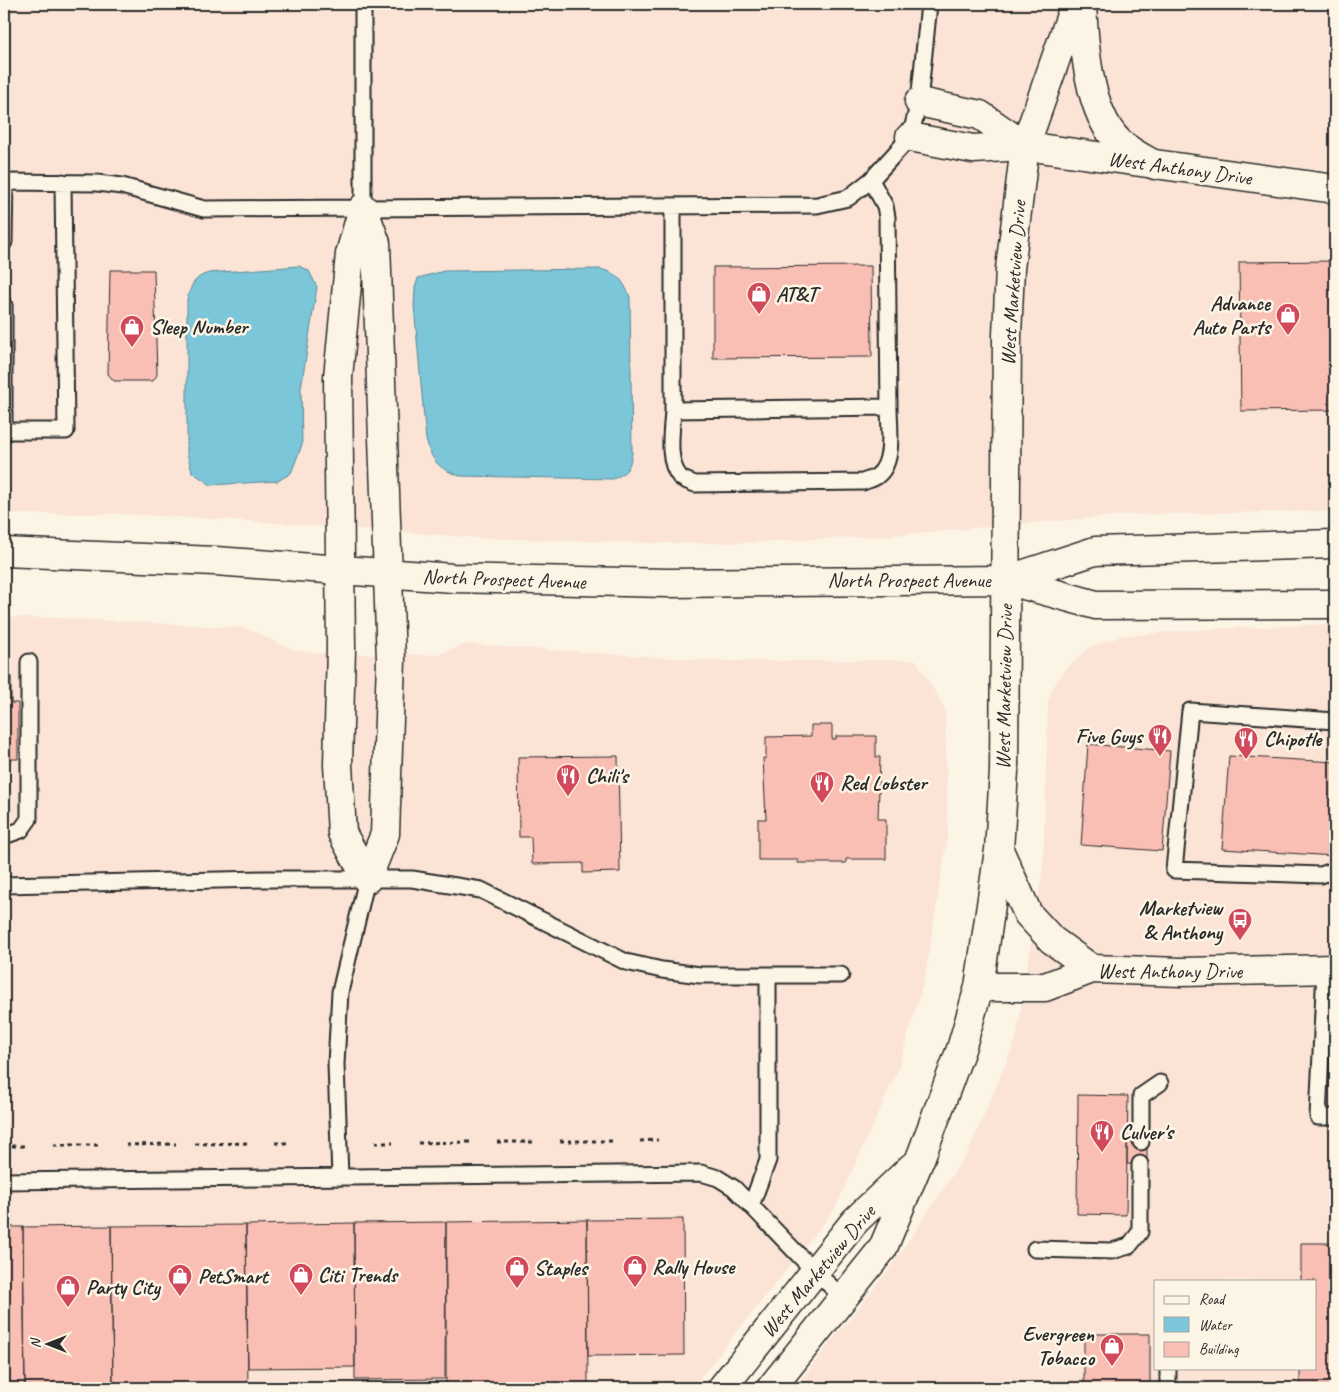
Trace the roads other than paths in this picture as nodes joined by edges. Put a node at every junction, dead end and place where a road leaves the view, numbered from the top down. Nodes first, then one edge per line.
1 (363, 4) edge
2 (928, 4) edge
3 (1075, 4) edge
4 (1082, 4) edge
5 (919, 102) junction
6 (910, 137) junction
7 (1025, 146) junction
8 (1155, 165) junction
9 (871, 180) junction
10 (4, 182) edge
11 (63, 182) junction
12 (1335, 189) edge
13 (672, 206) junction
14 (363, 208) junction
15 (4, 242) edge
16 (4, 305) edge
17 (889, 407) junction
18 (672, 410) junction
19 (4, 431) edge
20 (1335, 544) edge
21 (4, 552) edge
22 (340, 570) junction
23 (388, 573) junction
24 (1006, 580) junction
25 (1335, 604) edge
26 (29, 662) dead end
27 (1335, 721) edge
28 (4, 836) edge
29 (999, 850) junction
30 (1335, 870) edge
31 (367, 879) junction
32 (4, 885) edge
33 (1092, 969) junction
34 (1330, 969) edge
35 (768, 975) junction
36 (842, 975) dead end
37 (979, 987) junction
38 (1160, 1083) dead end
39 (1335, 1116) edge
40 (1141, 1142) dead end
41 (920, 1159) junction
42 (1140, 1164) dead end
43 (340, 1177) junction
44 (4, 1181) edge
45 (752, 1206) junction
46 (1035, 1249) dead end
47 (815, 1272) junction
48 (844, 1298) junction
49 (1168, 1370) edge
50 (722, 1388) edge
51 (771, 1388) edge
52 (1168, 1388) edge

1 - 14 lane
2 - 5 lane
3 - 7 main road, West Marketview Drive
4 - 8 main road
5 - 6 lane
5 - 7 main road
6 - 7 main road
6 - 9 lane
7 - 8 main road, West Anthony Drive
7 - 24 main road, West Marketview Drive
8 - 12 main road, West Anthony Drive
9 - 13 lane
9 - 17 lane
10 - 11 lane
10 - 15 lane
11 - 14 lane
11 - 19 lane
13 - 14 lane
13 - 18 lane
14 - 22 main road
14 - 23 main road
16 - 19 lane
17 - 18 lane
17 - 18 lane
20 - 24 main road, North Prospect Avenue
21 - 22 main road, North Prospect Avenue
22 - 23 main road, North Prospect Avenue
22 - 31 main road
23 - 24 main road, North Prospect Avenue
23 - 31 main road
24 - 25 main road, North Prospect Avenue
24 - 29 main road, West Marketview Drive
26 - 28 lane
27 - 30 lane
29 - 33 main road
29 - 37 main road, West Marketview Drive
31 - 32 lane
31 - 35 lane
31 - 43 lane
33 - 34 main road, West Anthony Drive
33 - 37 main road, West Anthony Drive
34 - 39 lane
35 - 36 lane
35 - 45 lane
37 - 41 main road, West Marketview Drive
38 - 40 lane
41 - 47 main road, West Marketview Drive
41 - 48 main road, West Marketview Drive
42 - 46 lane
43 - 44 lane
43 - 45 lane
45 - 47 lane
47 - 48 lane
47 - 50 main road, West Marketview Drive
48 - 51 main road, West Marketview Drive
49 - 52 lane

